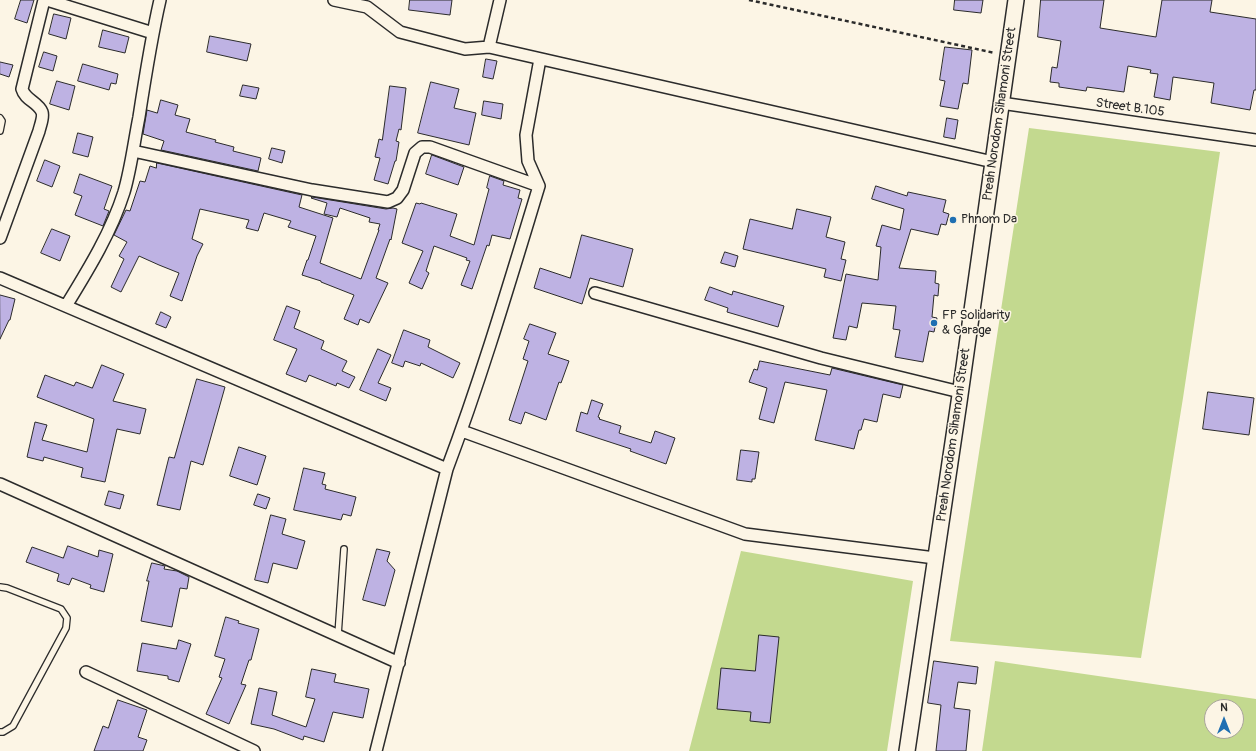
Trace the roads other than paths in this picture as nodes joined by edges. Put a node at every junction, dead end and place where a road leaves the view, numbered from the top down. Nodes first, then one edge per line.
1 (44, 0) edge
2 (47, 0) edge
3 (160, 0) edge
4 (334, 0) edge
5 (500, 0) edge
6 (1016, 0) edge
7 (153, 33) junction
8 (489, 47) junction
9 (540, 59) junction
10 (1001, 103) junction
11 (0, 118) edge
12 (0, 131) edge
13 (1256, 140) edge
14 (133, 151) junction
15 (992, 162) junction
16 (539, 186) junction
17 (0, 238) edge
18 (0, 278) edge
19 (595, 293) dead end
20 (66, 306) junction
21 (960, 392) junction
22 (462, 431) junction
23 (447, 470) junction
24 (0, 484) edge
25 (344, 548) dead end
26 (935, 558) junction
27 (0, 587) edge
28 (338, 635) junction
29 (399, 663) junction
30 (86, 672) dead end
31 (0, 732) edge
32 (254, 751) edge
33 (376, 751) edge
34 (907, 751) edge

1 - 17 street
2 - 7 street
3 - 7 street
4 - 8 street
5 - 8 street
6 - 10 main road, Preah Norodom Sihamoni Street
7 - 14 street
8 - 9 street
9 - 15 street
9 - 16 street
10 - 13 street, Street B.105
10 - 15 main road, Preah Norodom Sihamoni Street
11 - 12 lane
14 - 16 street
14 - 20 street
15 - 21 main road, Preah Norodom Sihamoni Street
16 - 22 street
18 - 20 street
19 - 21 street
20 - 23 street
21 - 26 main road, Preah Norodom Sihamoni Street
22 - 23 street
22 - 26 street
23 - 29 street
24 - 28 street
25 - 28 lane
26 - 34 main road, Preah Norodom Sihamoni Street
27 - 31 lane
28 - 29 street
29 - 33 street
30 - 32 street

